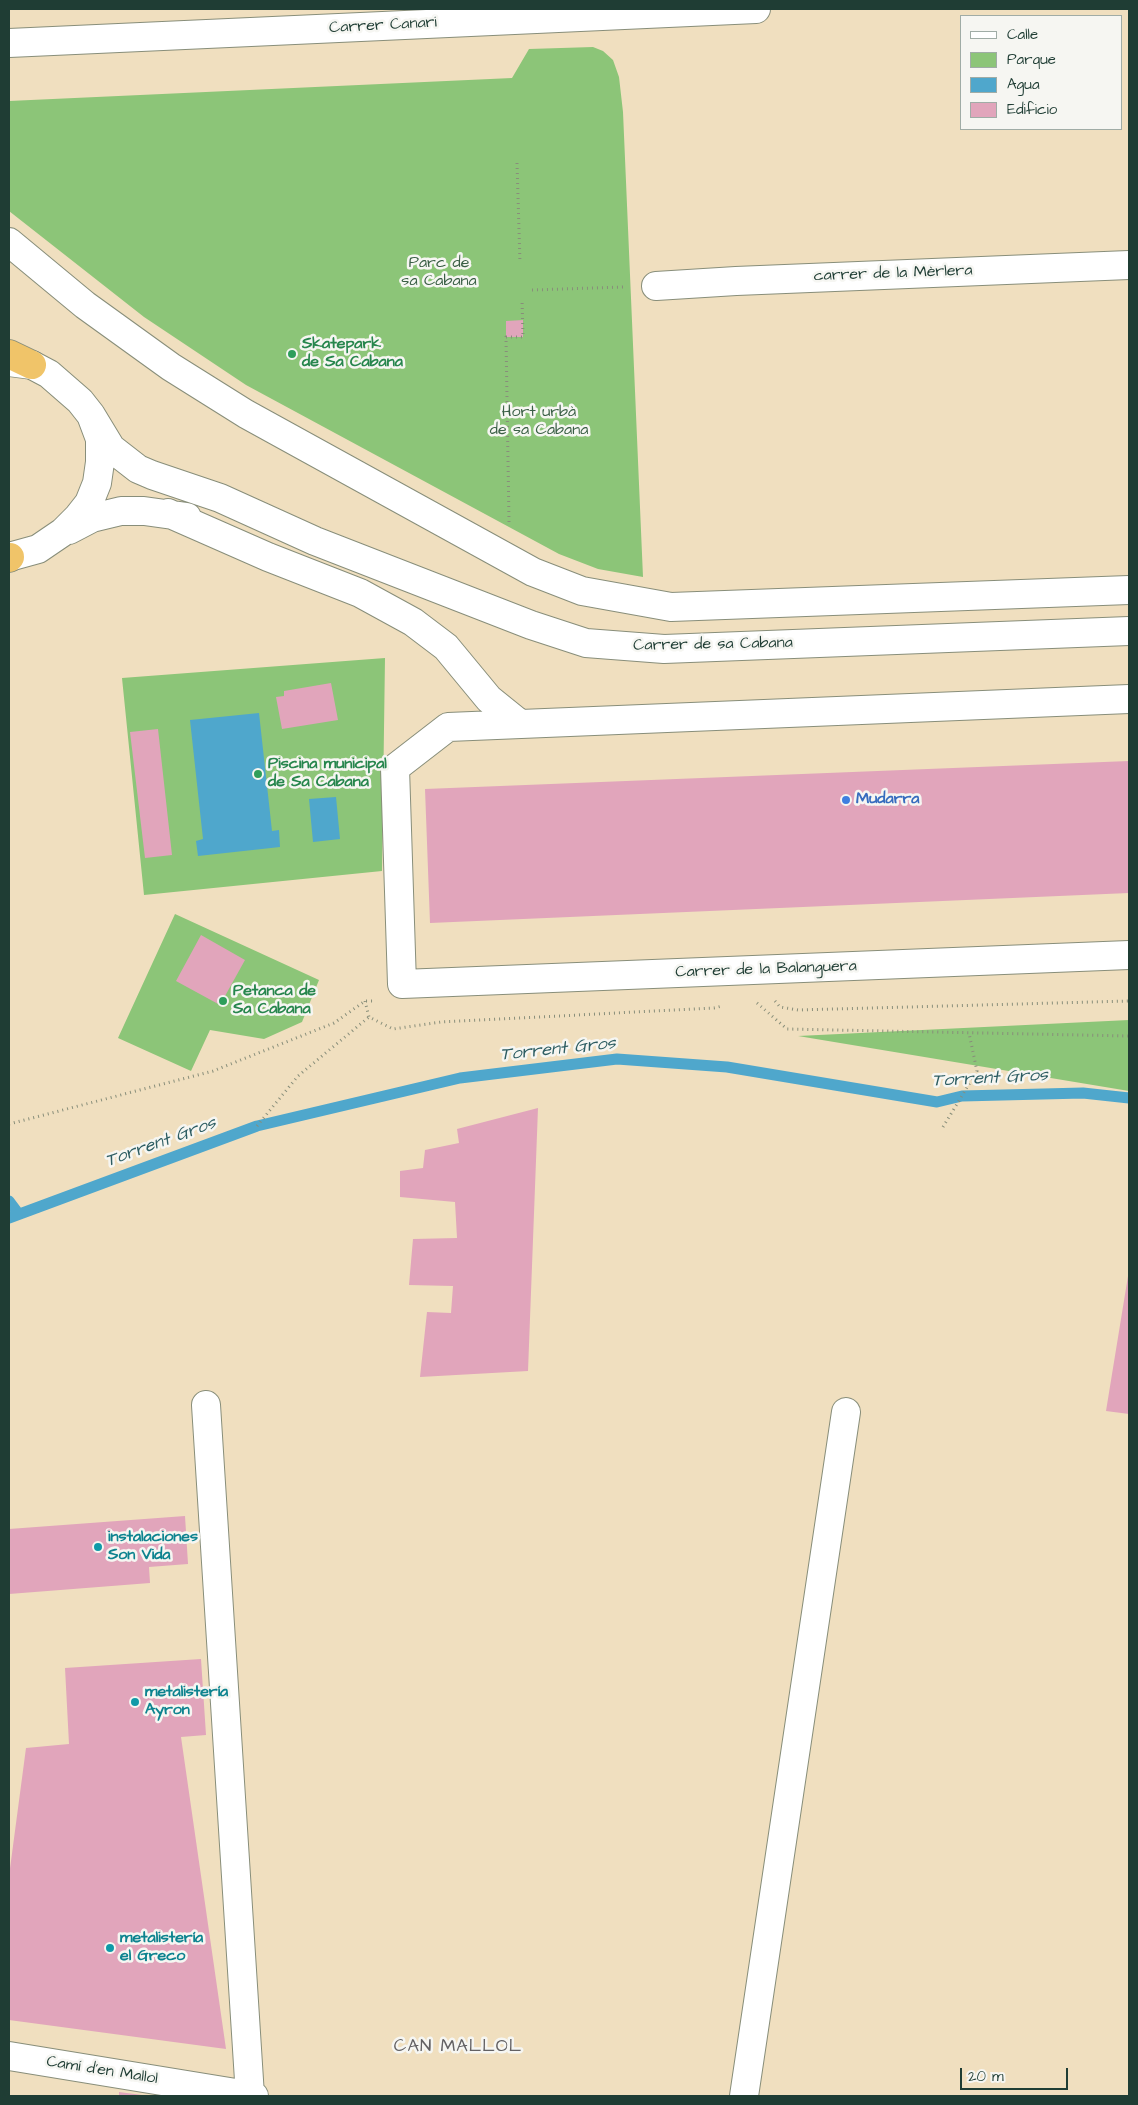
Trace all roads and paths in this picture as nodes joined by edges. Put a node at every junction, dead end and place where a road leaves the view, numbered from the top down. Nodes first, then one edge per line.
1 (756, 9) edge
2 (9, 43) edge
3 (517, 163) dead end
4 (9, 242) edge
5 (520, 264) dead end
6 (1129, 264) edge
7 (656, 286) joint
8 (532, 290) dead end
9 (522, 299) dead end
10 (16, 360) edge
11 (91, 414) junction
12 (168, 513) junction
13 (63, 532) junction
14 (315, 542) junction
15 (9, 557) edge
16 (510, 560) junction
17 (1129, 590) edge
18 (1129, 630) edge
19 (1129, 698) edge
20 (520, 724) junction
21 (1129, 955) edge
22 (393, 992) junction
23 (769, 995) dead end
24 (749, 997) dead end
25 (1129, 1000) edge
26 (365, 1001) junction
27 (723, 1005) dead end
28 (369, 1017) junction
29 (968, 1033) junction
30 (1129, 1036) edge
31 (9, 1124) edge
32 (257, 1126) dead end
33 (943, 1128) dead end
34 (206, 1405) dead end
35 (846, 1412) dead end
36 (9, 2056) edge
37 (250, 2096) edge
38 (254, 2096) edge
39 (744, 2096) edge

1 - 2 street, Carrer Canari
3 - 5 path
4 - 16 street
6 - 7 street, carrer de la Mèrlera
7 - 8 path
9 - 16 path
10 - 11 street
11 - 13 street
11 - 14 street, Carrer de sa Cabana
12 - 13 street, Carrer de sa Cabana
12 - 14 street, Carrer de sa Cabana
12 - 20 street
13 - 15 street
14 - 18 street, Carrer de sa Cabana
16 - 17 street
19 - 20 street
20 - 22 street
21 - 22 street, Carrer de la Balanguera
22 - 26 path
23 - 25 path
24 - 29 path
26 - 28 path
26 - 31 path
27 - 28 path
28 - 32 path
29 - 30 path
29 - 33 path
34 - 37 street
35 - 39 street
36 - 37 street, Camí d'en Mallol
37 - 38 street, Camí d'en Mallol

